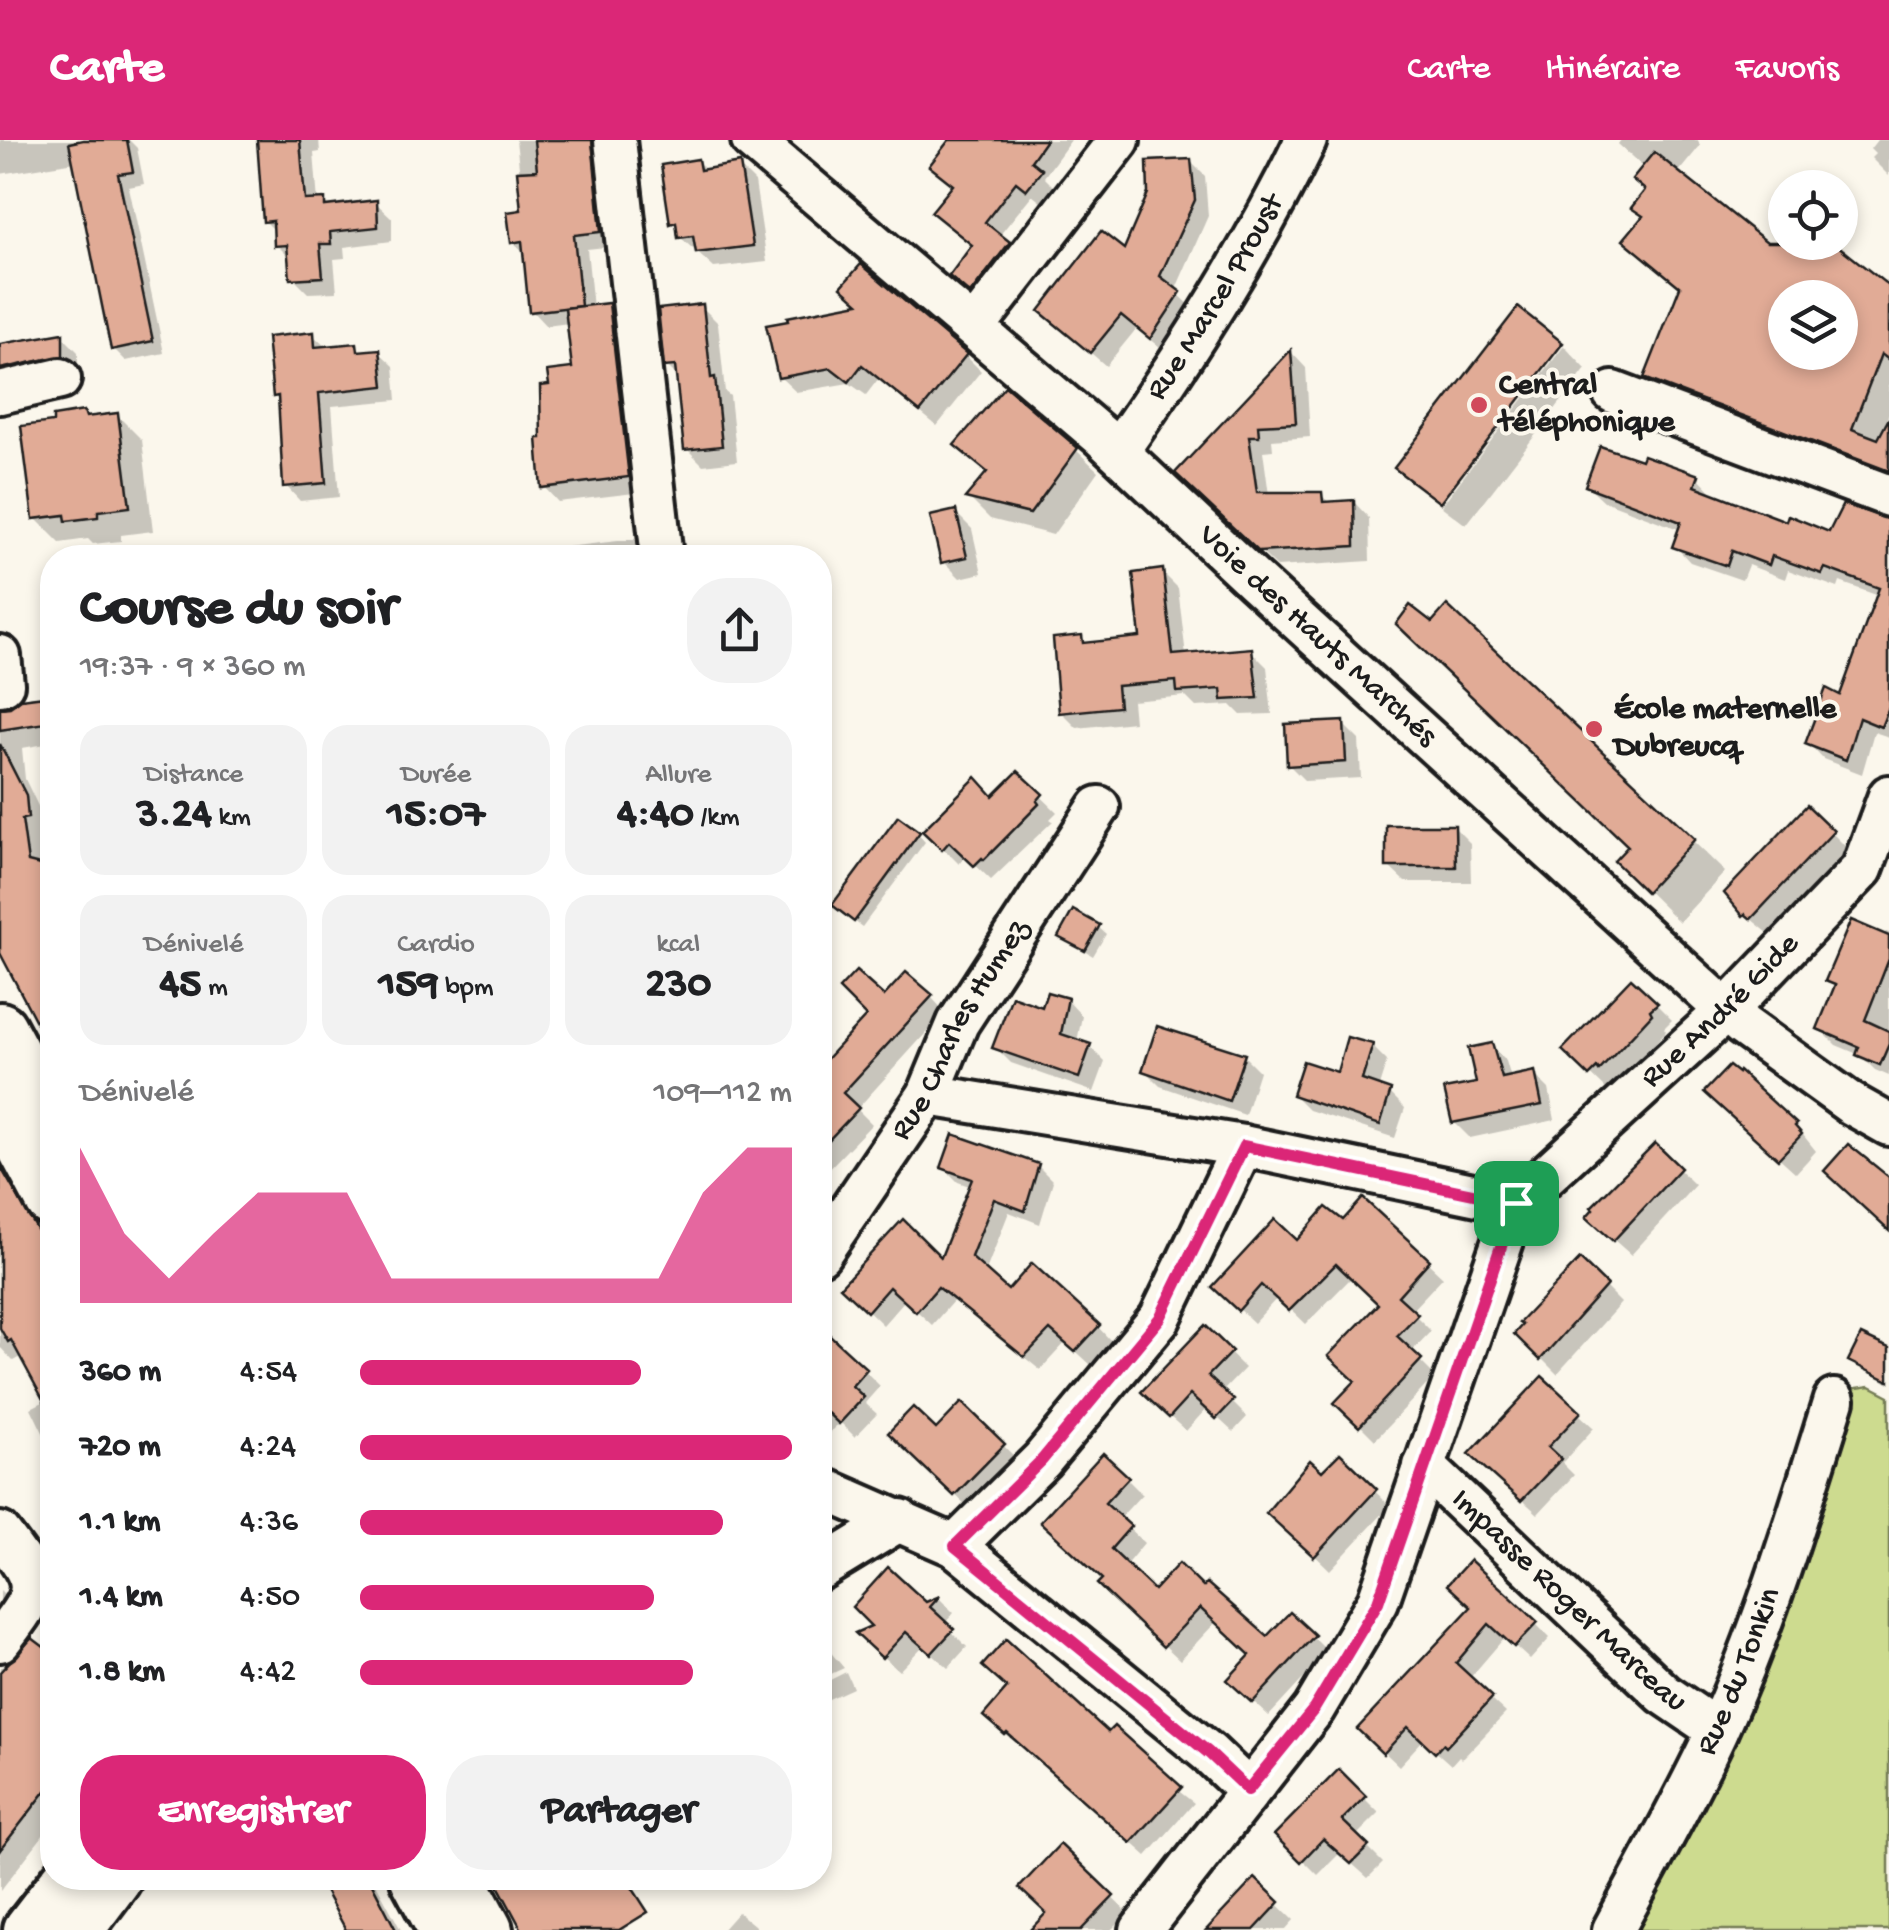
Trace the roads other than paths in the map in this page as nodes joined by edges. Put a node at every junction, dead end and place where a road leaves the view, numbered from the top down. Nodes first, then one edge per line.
1 (615, 140) edge
2 (752, 140) edge
3 (1119, 140) edge
4 (1306, 140) edge
5 (975, 326) junction
6 (60, 379) dead end
7 (1613, 392) dead end
8 (0, 393) edge
9 (1118, 451) junction
10 (1889, 496) edge
11 (661, 545) edge
12 (0, 656) edge
13 (0, 684) edge
14 (1889, 796) edge
15 (1099, 807) dead end
16 (1875, 876) edge
17 (1726, 1010) junction
18 (0, 1029) edge
19 (928, 1096) junction
20 (0, 1102) edge
21 (40, 1104) edge
22 (1889, 1125) edge
23 (1244, 1146) junction
24 (40, 1177) edge
25 (1516, 1203) junction
26 (832, 1236) edge
27 (1834, 1400) dead end
28 (1424, 1466) junction
29 (832, 1492) edge
30 (900, 1520) junction
31 (0, 1533) edge
32 (955, 1546) junction
33 (832, 1562) edge
34 (0, 1641) edge
35 (1717, 1730) junction
36 (1248, 1790) junction
37 (61, 1890) edge
38 (106, 1890) edge
39 (423, 1890) edge
40 (464, 1890) edge
41 (30, 1930) edge
42 (76, 1930) edge
43 (445, 1930) edge
44 (486, 1930) edge
45 (1142, 1930) edge
46 (1613, 1930) edge

1 - 11 street
2 - 5 street, Voie des Hauts Marchés
3 - 5 street
4 - 9 street, Rue Marcel Proust
5 - 9 street, Voie des Hauts Marchés
6 - 8 street
7 - 10 street
9 - 17 street, Voie des Hauts Marchés
12 - 13 street
14 - 16 street, Rue André Gide
15 - 19 street, Rue Charles Humez
16 - 17 street, Rue André Gide
17 - 22 street, Voie des Hauts Marchés
17 - 25 street, Rue André Gide
18 - 21 main road
19 - 23 street
19 - 26 street, Rue Charles Humez
20 - 24 main road
23 - 25 street
23 - 32 street
25 - 28 street
27 - 35 street, Rue du Tonkin
28 - 35 street, Impasse Roger Marceau
28 - 36 street
29 - 30 street
30 - 32 street
30 - 33 street
31 - 34 street
32 - 36 street
35 - 46 street, Rue du Tonkin
36 - 45 street
37 - 41 main road
38 - 42 main road
39 - 43 main road
40 - 44 main road

